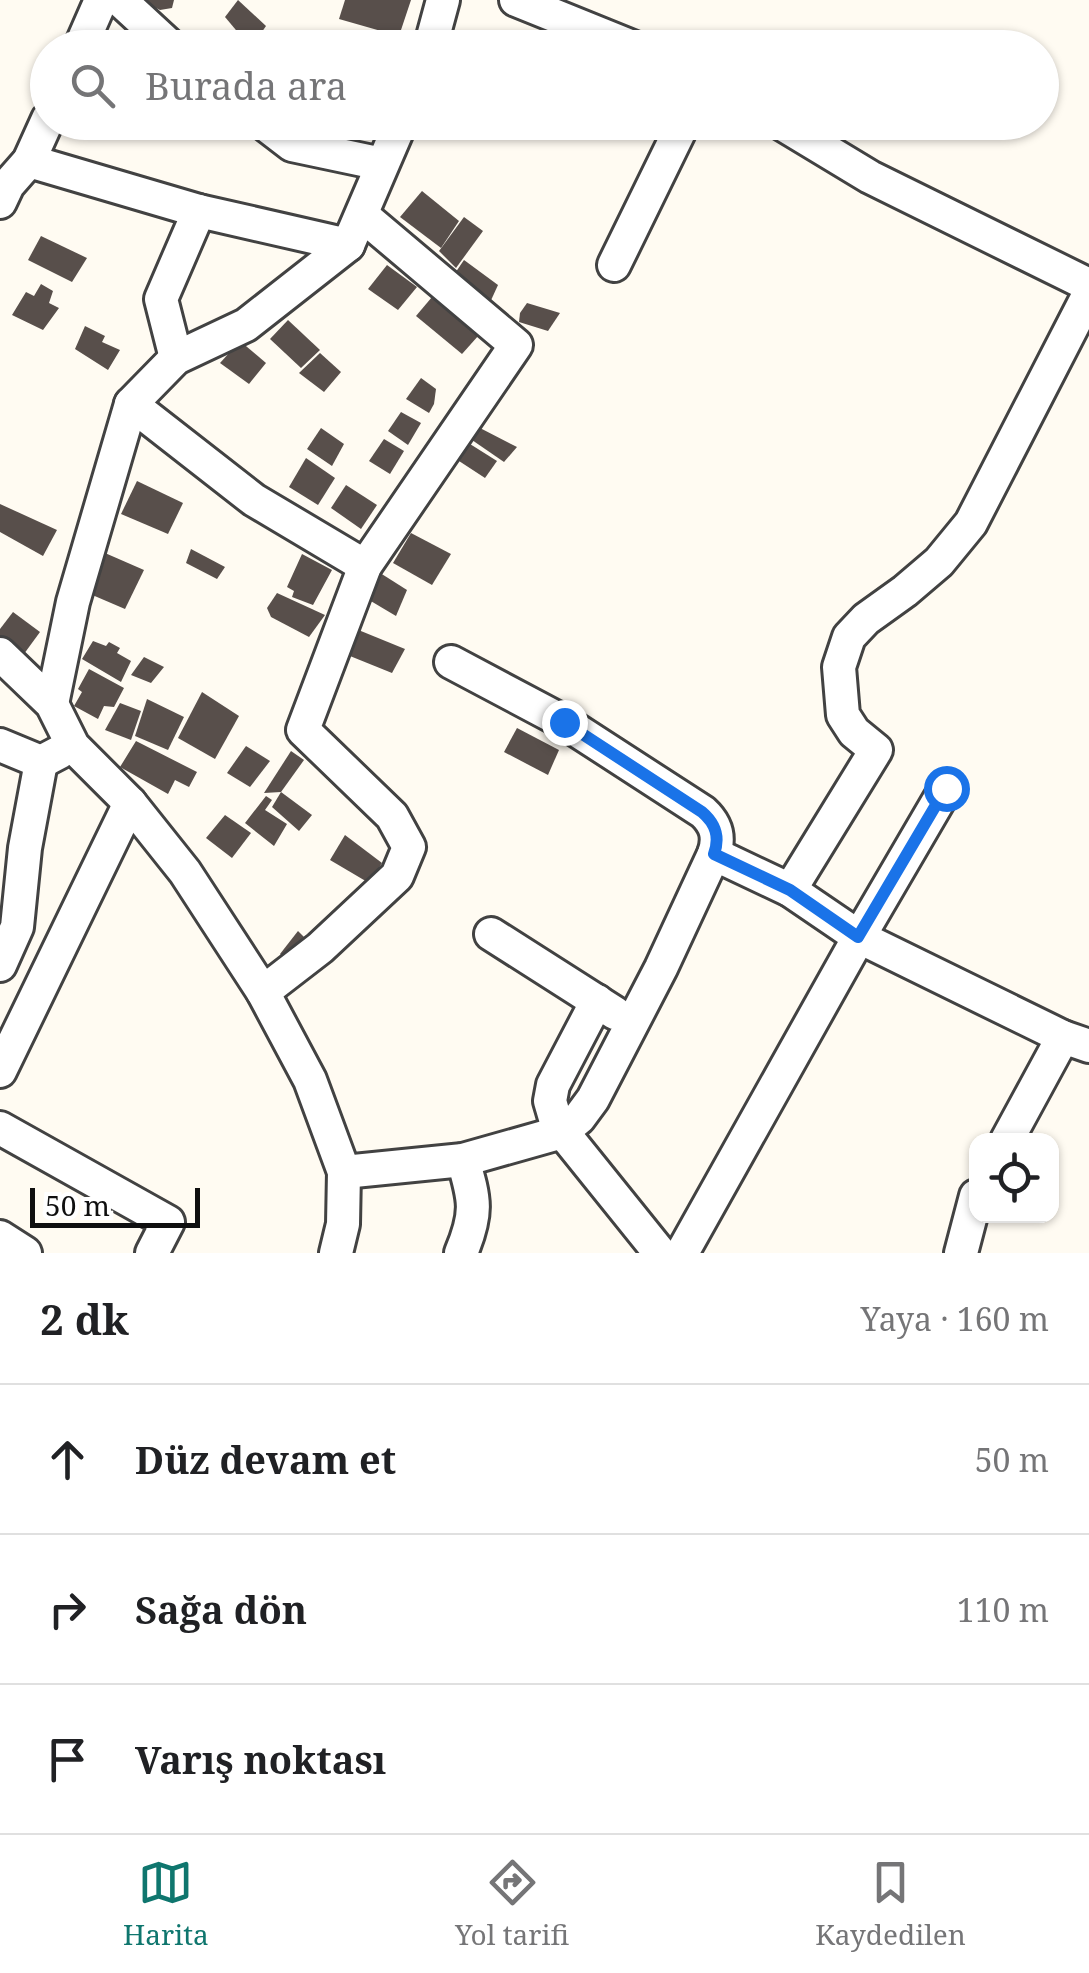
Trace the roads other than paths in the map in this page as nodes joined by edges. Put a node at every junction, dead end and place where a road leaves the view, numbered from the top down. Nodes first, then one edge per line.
1 (101, 0) edge
2 (120, 0) edge
3 (443, 0) edge
4 (516, 0) edge
5 (88, 30) edge
6 (152, 30) edge
7 (435, 30) edge
8 (590, 30) edge
9 (35, 140) edge
10 (287, 140) edge
11 (393, 140) edge
12 (675, 140) edge
13 (808, 140) edge
14 (382, 164) junction
15 (9, 183) edge
16 (199, 211) junction
17 (362, 215) junction
18 (348, 245) junction
19 (614, 265) dead end
20 (1089, 286) edge
21 (1089, 294) edge
22 (176, 358) junction
23 (132, 404) junction
24 (365, 566) junction
25 (0, 654) edge
26 (451, 662) dead end
27 (52, 704) junction
28 (0, 744) edge
29 (73, 746) junction
30 (41, 762) junction
31 (946, 788) dead end
32 (130, 803) junction
33 (714, 854) junction
34 (790, 890) junction
35 (491, 934) dead end
36 (858, 937) junction
37 (0, 965) edge
38 (263, 992) junction
39 (597, 1001) junction
40 (632, 1023) junction
41 (1076, 1042) edge
42 (0, 1071) edge
43 (0, 1128) edge
44 (562, 1132) junction
45 (1011, 1133) edge
46 (463, 1160) junction
47 (344, 1172) junction
48 (969, 1223) edge
49 (0, 1236) edge
50 (25, 1253) edge
51 (152, 1253) edge
52 (336, 1253) edge
53 (461, 1253) edge
54 (660, 1253) edge
55 (682, 1253) edge
56 (961, 1253) edge

1 - 5 street
2 - 6 street
3 - 7 street
4 - 8 street
9 - 15 street
10 - 14 street
11 - 14 street
12 - 19 street
13 - 20 street
14 - 17 street
15 - 16 street
16 - 18 street
16 - 22 street
17 - 18 street
17 - 24 street
18 - 22 street
21 - 34 street
22 - 23 street
23 - 24 street
23 - 27 street
24 - 38 street
25 - 27 street
26 - 33 street
27 - 29 street
28 - 30 street
29 - 30 street
29 - 32 street
30 - 37 street
31 - 36 street
32 - 38 street
32 - 42 street
33 - 34 street
33 - 40 street
34 - 36 street
35 - 39 street
36 - 41 street
36 - 55 street
38 - 47 street
39 - 40 street
39 - 44 street
40 - 44 street
41 - 45 street
43 - 51 street
44 - 46 street
44 - 54 street
46 - 47 street
46 - 53 street
47 - 52 street
48 - 56 street
49 - 50 street

